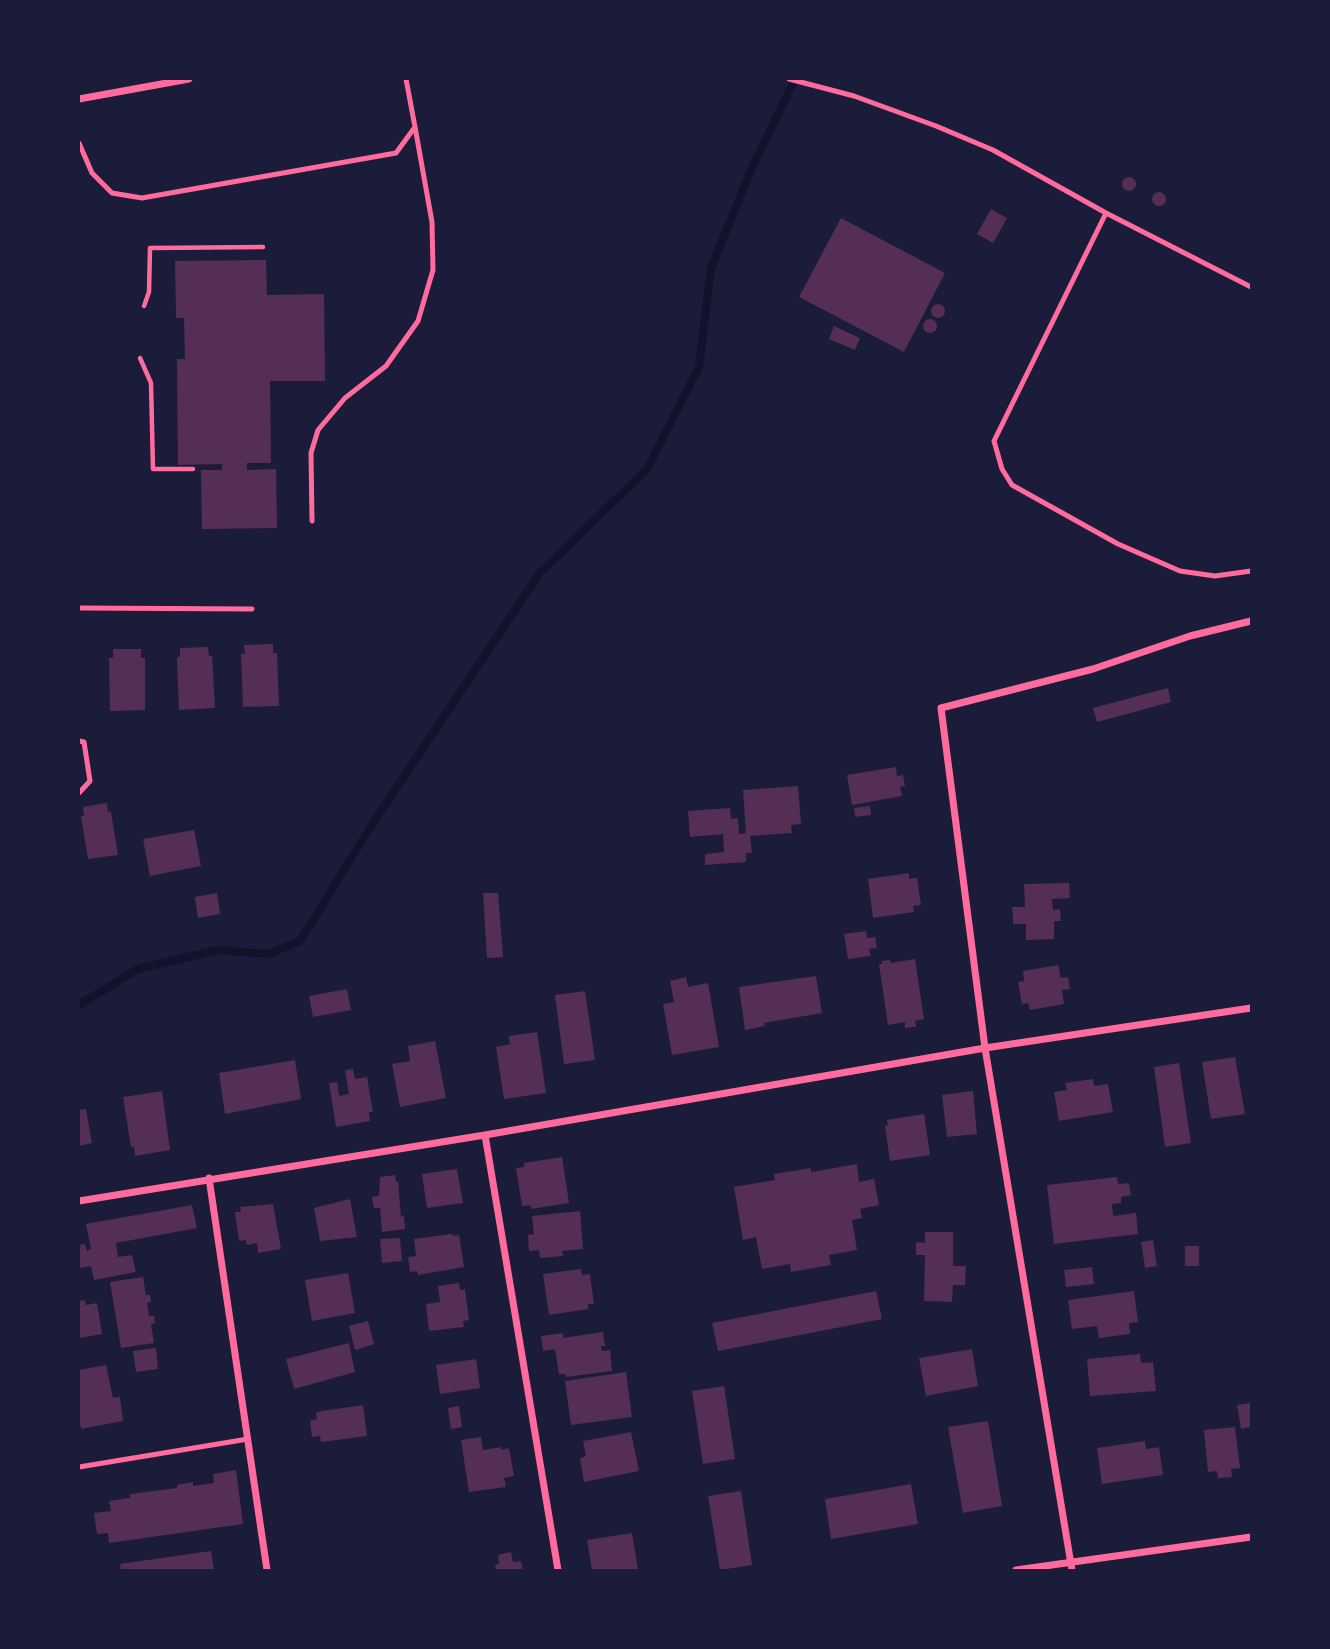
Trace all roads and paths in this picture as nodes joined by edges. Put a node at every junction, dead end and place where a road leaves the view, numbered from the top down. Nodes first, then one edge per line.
1 (189, 79) edge
2 (406, 79) edge
3 (789, 79) edge
4 (79, 99) edge
5 (415, 127) junction
6 (79, 143) edge
7 (1107, 214) junction
8 (263, 247) dead end
9 (1251, 286) edge
10 (144, 306) dead end
11 (140, 358) dead end
12 (193, 470) dead end
13 (312, 521) dead end
14 (1251, 572) edge
15 (79, 608) edge
16 (252, 609) dead end
17 (1251, 621) edge
18 (79, 741) edge
19 (79, 793) edge
20 (1251, 1008) edge
21 (985, 1048) junction
22 (485, 1135) junction
23 (209, 1178) junction
24 (79, 1201) edge
25 (248, 1439) junction
26 (79, 1467) edge
27 (1251, 1537) edge
28 (1071, 1566) edge
29 (267, 1570) edge
30 (558, 1570) edge
31 (1016, 1570) edge

1 - 4 street
2 - 5 lane
3 - 7 lane
5 - 6 lane
5 - 13 lane
7 - 9 lane
7 - 14 lane
8 - 10 path
11 - 12 path
15 - 16 lane
17 - 21 street
18 - 19 lane
20 - 21 street
21 - 22 street
21 - 28 street
22 - 23 street
22 - 30 street
23 - 24 street
23 - 25 street
25 - 26 lane
25 - 29 street
27 - 28 street
28 - 31 street

